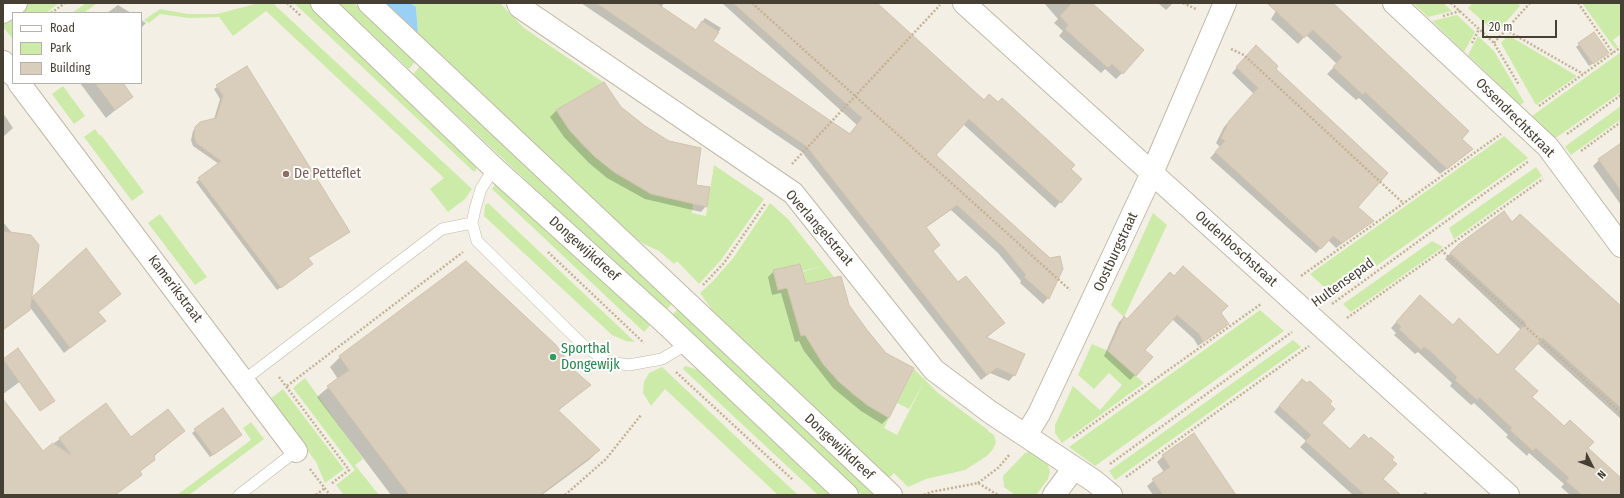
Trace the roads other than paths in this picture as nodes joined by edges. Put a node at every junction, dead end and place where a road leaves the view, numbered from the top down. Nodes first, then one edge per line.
1 (16, 3) edge
2 (322, 3) edge
3 (369, 3) edge
4 (518, 3) edge
5 (964, 3) edge
6 (1225, 3) edge
7 (1394, 3) edge
8 (3, 12) edge
9 (3, 62) edge
10 (12, 74) edge
11 (20, 84) edge
12 (494, 168) junction
13 (1152, 173) junction
14 (472, 223) junction
15 (1621, 246) edge
16 (687, 344) junction
17 (244, 380) junction
18 (1026, 435) junction
19 (296, 450) joint
20 (1074, 468) junction
21 (1104, 489) edge
22 (238, 495) edge
23 (847, 495) edge
24 (891, 495) edge
25 (1054, 495) edge
26 (1508, 495) edge

1 - 8 street
2 - 12 street, Dongewijkdreef
3 - 24 street, Dongewijkdreef
4 - 18 street, Overlangelstraat
5 - 13 street, Oudenboschstraat
6 - 13 street, Oostburgstraat
7 - 15 street, Ossendrechtstraat
9 - 10 street
11 - 17 street, Kamerikstraat
12 - 14 lane
12 - 16 street, Dongewijkdreef
13 - 18 street, Oostburgstraat
13 - 26 street, Oudenboschstraat
14 - 16 lane
14 - 17 lane
16 - 23 street, Dongewijkdreef
17 - 19 street, Kamerikstraat
18 - 20 street, Overlangelstraat
19 - 22 lane
20 - 21 street, Overlangelstraat
20 - 25 street

